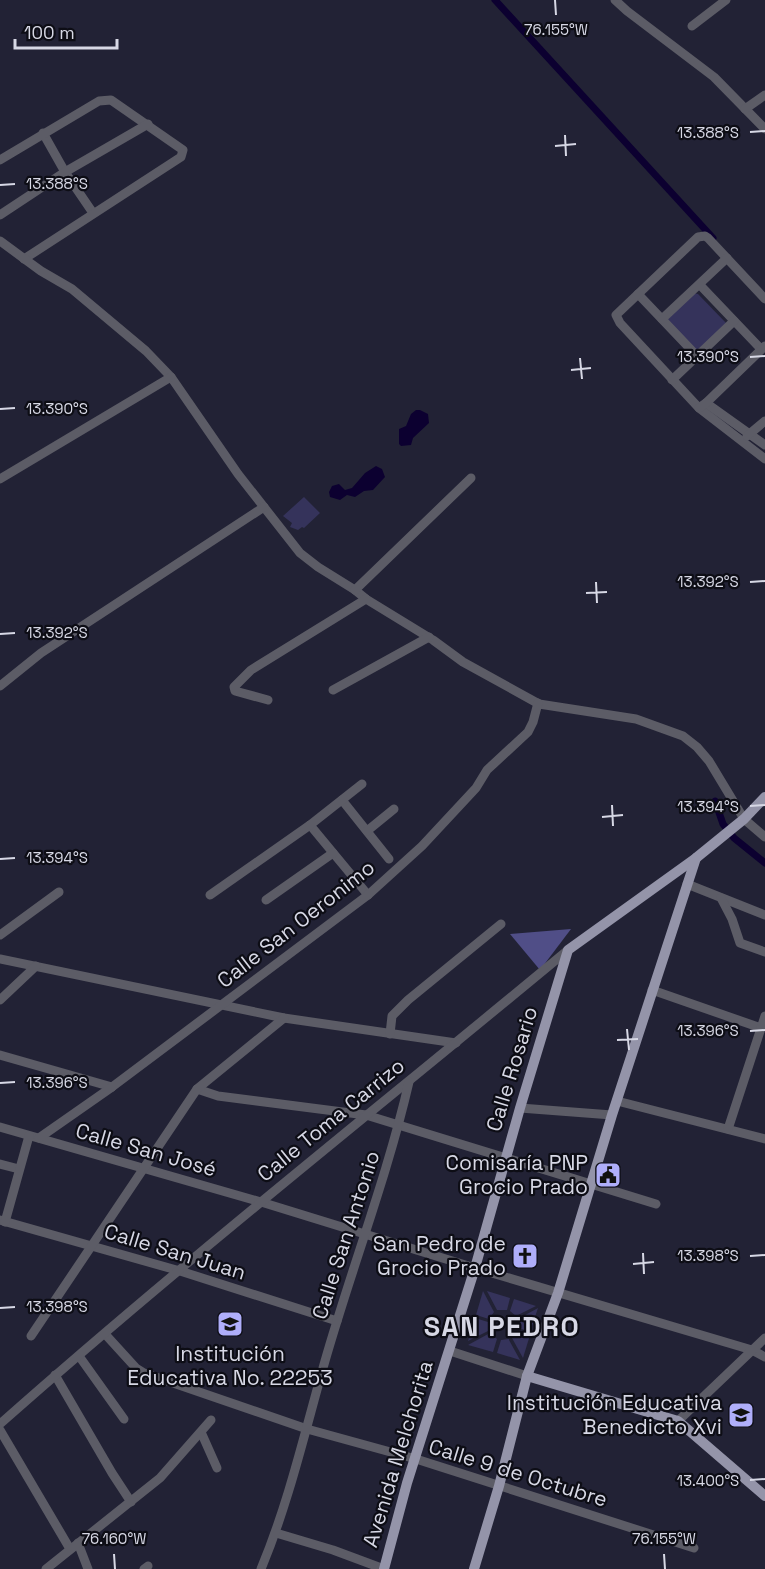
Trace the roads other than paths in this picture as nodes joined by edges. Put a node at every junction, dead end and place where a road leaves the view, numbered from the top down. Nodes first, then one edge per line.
1 (615, 0) edge
2 (726, 0) edge
3 (692, 26) dead end
4 (765, 94) edge
5 (746, 109) junction
6 (148, 124) junction
7 (765, 129) edge
8 (44, 133) junction
9 (0, 160) edge
10 (65, 172) junction
11 (93, 213) junction
12 (0, 215) edge
13 (0, 241) edge
14 (727, 258) junction
15 (24, 259) junction
16 (700, 285) junction
17 (638, 294) junction
18 (765, 298) edge
19 (662, 318) junction
20 (734, 321) junction
21 (763, 348) edge
22 (697, 356) junction
23 (171, 377) junction
24 (672, 380) junction
25 (703, 405) junction
26 (765, 421) edge
27 (750, 434) junction
28 (740, 440) junction
29 (765, 445) edge
30 (765, 459) edge
31 (471, 478) dead end
32 (0, 479) edge
33 (264, 507) junction
34 (354, 590) junction
35 (366, 599) junction
36 (429, 637) junction
37 (0, 686) edge
38 (333, 690) dead end
39 (268, 700) dead end
40 (538, 703) junction
41 (362, 784) dead end
42 (765, 797) edge
43 (342, 800) junction
44 (394, 808) dead end
45 (310, 825) junction
46 (736, 825) junction
47 (367, 831) junction
48 (765, 837) edge
49 (333, 853) junction
50 (696, 858) junction
51 (389, 859) dead end
52 (687, 884) junction
53 (59, 892) dead end
54 (210, 895) dead end
55 (368, 895) junction
56 (721, 898) junction
57 (266, 900) dead end
58 (765, 915) edge
59 (501, 924) dead end
60 (0, 935) edge
61 (568, 950) junction
62 (765, 952) edge
63 (0, 959) edge
64 (36, 966) junction
65 (652, 990) junction
66 (0, 1000) edge
67 (220, 1006) junction
68 (765, 1016) edge
69 (284, 1018) junction
70 (761, 1028) junction
71 (390, 1034) junction
72 (456, 1044) junction
73 (0, 1055) edge
74 (409, 1082) junction
75 (112, 1087) junction
76 (197, 1089) junction
77 (618, 1101) junction
78 (520, 1108) junction
79 (366, 1115) junction
80 (612, 1115) junction
81 (399, 1125) junction
82 (0, 1127) edge
83 (728, 1129) junction
84 (29, 1136) junction
85 (39, 1138) junction
86 (765, 1139) edge
87 (506, 1158) junction
88 (0, 1164) edge
89 (19, 1168) junction
90 (143, 1168) junction
91 (593, 1183) junction
92 (261, 1202) junction
93 (656, 1204) dead end
94 (2, 1221) edge
95 (366, 1234) junction
96 (91, 1244) junction
97 (475, 1269) junction
98 (180, 1271) junction
99 (558, 1293) junction
100 (337, 1321) junction
101 (105, 1334) junction
102 (31, 1336) dead end
103 (765, 1338) edge
104 (752, 1350) junction
105 (450, 1351) junction
106 (79, 1356) junction
107 (765, 1357) edge
108 (55, 1375) junction
109 (527, 1376) junction
110 (124, 1419) dead end
111 (211, 1420) dead end
112 (678, 1421) junction
113 (0, 1424) edge
114 (0, 1430) edge
115 (307, 1430) junction
116 (201, 1432) junction
117 (416, 1459) junction
118 (217, 1468) dead end
119 (500, 1486) junction
120 (765, 1496) edge
121 (131, 1502) junction
122 (276, 1533) junction
123 (74, 1546) junction
124 (694, 1548) dead end
125 (46, 1569) edge
126 (88, 1569) edge
127 (261, 1569) edge
128 (384, 1569) edge
129 (474, 1569) edge

1 - 5 street
2 - 3 street
4 - 5 street
5 - 7 street
6 - 8 street
6 - 10 street
6 - 11 street
8 - 9 street
8 - 10 street
10 - 11 street
10 - 12 street
11 - 15 street
13 - 15 street
14 - 16 street
14 - 17 street
14 - 18 street
15 - 23 street
16 - 19 street
16 - 20 street
17 - 19 street
17 - 24 street
19 - 22 street
20 - 21 street
20 - 22 street
21 - 25 street
22 - 24 street
23 - 32 street
23 - 33 street
24 - 25 street
25 - 27 street
25 - 28 street
26 - 27 street
27 - 28 street
27 - 29 street
28 - 30 street
31 - 34 street
33 - 34 street
33 - 37 street
34 - 35 street
35 - 36 street
35 - 39 street
36 - 38 street
36 - 40 street
40 - 46 street
40 - 55 street, Calle San Oeronimo
41 - 43 street
42 - 46 main road, Calle Toma Carrizo
43 - 45 street
43 - 47 street
44 - 47 street
45 - 49 street
45 - 54 street
46 - 48 street
46 - 50 main road, Calle Toma Carrizo
47 - 51 street
49 - 55 street
49 - 57 street
50 - 52 main road
50 - 61 main road, Calle Toma Carrizo
52 - 56 street
52 - 65 main road
53 - 60 street
55 - 67 street, Calle San Oeronimo
56 - 58 street
56 - 62 street
59 - 71 street
61 - 72 street, Calle Toma Carrizo
61 - 78 main road, Calle Rosario
63 - 64 street
64 - 66 street
64 - 67 street
65 - 70 street
65 - 77 main road
67 - 69 street
67 - 75 street, Calle San Oeronimo
68 - 70 street
69 - 71 street
69 - 76 street
70 - 83 street
71 - 72 street
72 - 74 street, Calle Toma Carrizo
73 - 75 street
74 - 79 street, Calle Toma Carrizo
74 - 81 street, Calle San Antonio
75 - 85 street, Calle San Oeronimo
76 - 79 street
76 - 90 street
77 - 80 main road
77 - 83 street
78 - 80 street
78 - 87 main road, Calle Rosario
79 - 81 street
79 - 92 street, Calle Toma Carrizo
80 - 91 main road
81 - 87 street
81 - 95 street, Calle San Antonio
82 - 84 street, Calle San José
83 - 86 street
84 - 85 street, Calle San José
84 - 89 street
85 - 90 street, Calle San José
87 - 91 street
87 - 97 main road, Calle Rosario
88 - 89 street
89 - 94 street
90 - 92 street, Calle San José
90 - 96 street
91 - 93 street
91 - 99 main road
92 - 95 street, Calle San José
92 - 98 street, Calle Toma Carrizo
94 - 96 street, Calle San Juan
95 - 97 street, Calle San José
95 - 100 street, Calle San Antonio
96 - 98 street, Calle San Juan
96 - 102 street
97 - 99 street, Calle San José
97 - 105 main road, Calle Rosario
98 - 100 street, Calle San Juan
98 - 101 street, Calle Toma Carrizo
99 - 104 street, Calle San José
99 - 109 main road
100 - 115 street, Calle San Antonio
101 - 106 street, Calle Toma Carrizo
101 - 115 street, Calle 9 de Octubre
103 - 104 street
104 - 107 street, Calle San José
104 - 112 street
105 - 109 street
105 - 117 main road, Avenida Melchorita
106 - 108 street, Calle Toma Carrizo
106 - 110 street
108 - 113 street, Calle Toma Carrizo
108 - 121 street
109 - 112 main road
109 - 119 main road
111 - 116 street
112 - 120 main road
114 - 123 street
115 - 117 street, Calle 9 de Octubre
115 - 122 street, Calle San Antonio
116 - 118 street
116 - 121 street
117 - 119 street, Calle 9 de Octubre
117 - 128 main road, Avenida Melchorita
119 - 124 street, Calle 9 de Octubre
119 - 129 main road
121 - 123 street
122 - 127 street, Calle San Antonio
122 - 128 street
123 - 125 street
123 - 126 street

